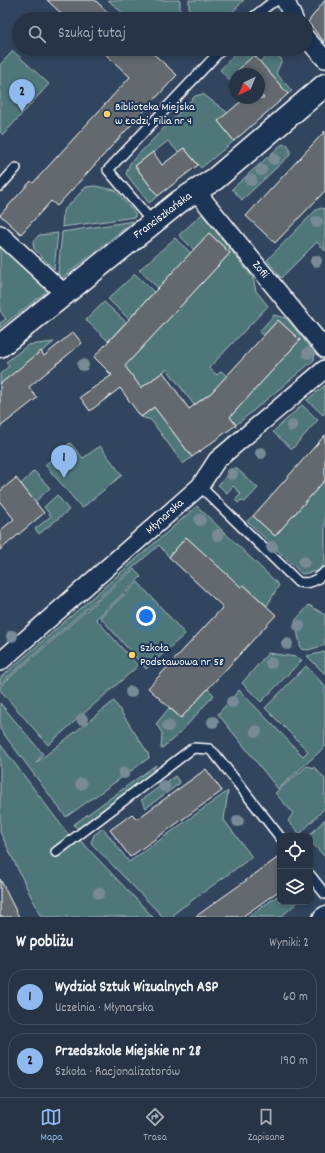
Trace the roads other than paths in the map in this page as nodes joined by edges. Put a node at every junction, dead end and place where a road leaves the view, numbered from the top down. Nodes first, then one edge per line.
1 (278, 0) edge
2 (285, 0) edge
3 (260, 12) edge
4 (291, 12) edge
5 (313, 46) edge
6 (215, 56) edge
7 (325, 59) edge
8 (325, 85) edge
9 (16, 168) dead end
10 (0, 186) edge
11 (196, 191) junction
12 (153, 223) junction
13 (0, 234) edge
14 (65, 294) junction
15 (0, 346) edge
16 (325, 349) edge
17 (325, 369) edge
18 (200, 486) junction
19 (325, 572) edge
20 (0, 662) edge
21 (277, 834) edge
22 (56, 852) dead end
23 (313, 879) edge
24 (325, 894) edge
25 (325, 915) edge
26 (322, 917) edge

1 - 3 lane
2 - 4 street
5 - 7 street
6 - 12 lane
8 - 11 street, Franciszkańska
9 - 10 lane
11 - 12 street, Franciszkańska
11 - 16 street, Zofii
12 - 14 street, Franciszkańska
13 - 14 street
14 - 15 street, Franciszkańska
17 - 18 street, Młynarska
18 - 19 lane
18 - 20 street, Młynarska
21 - 22 lane
23 - 24 lane
25 - 26 street

